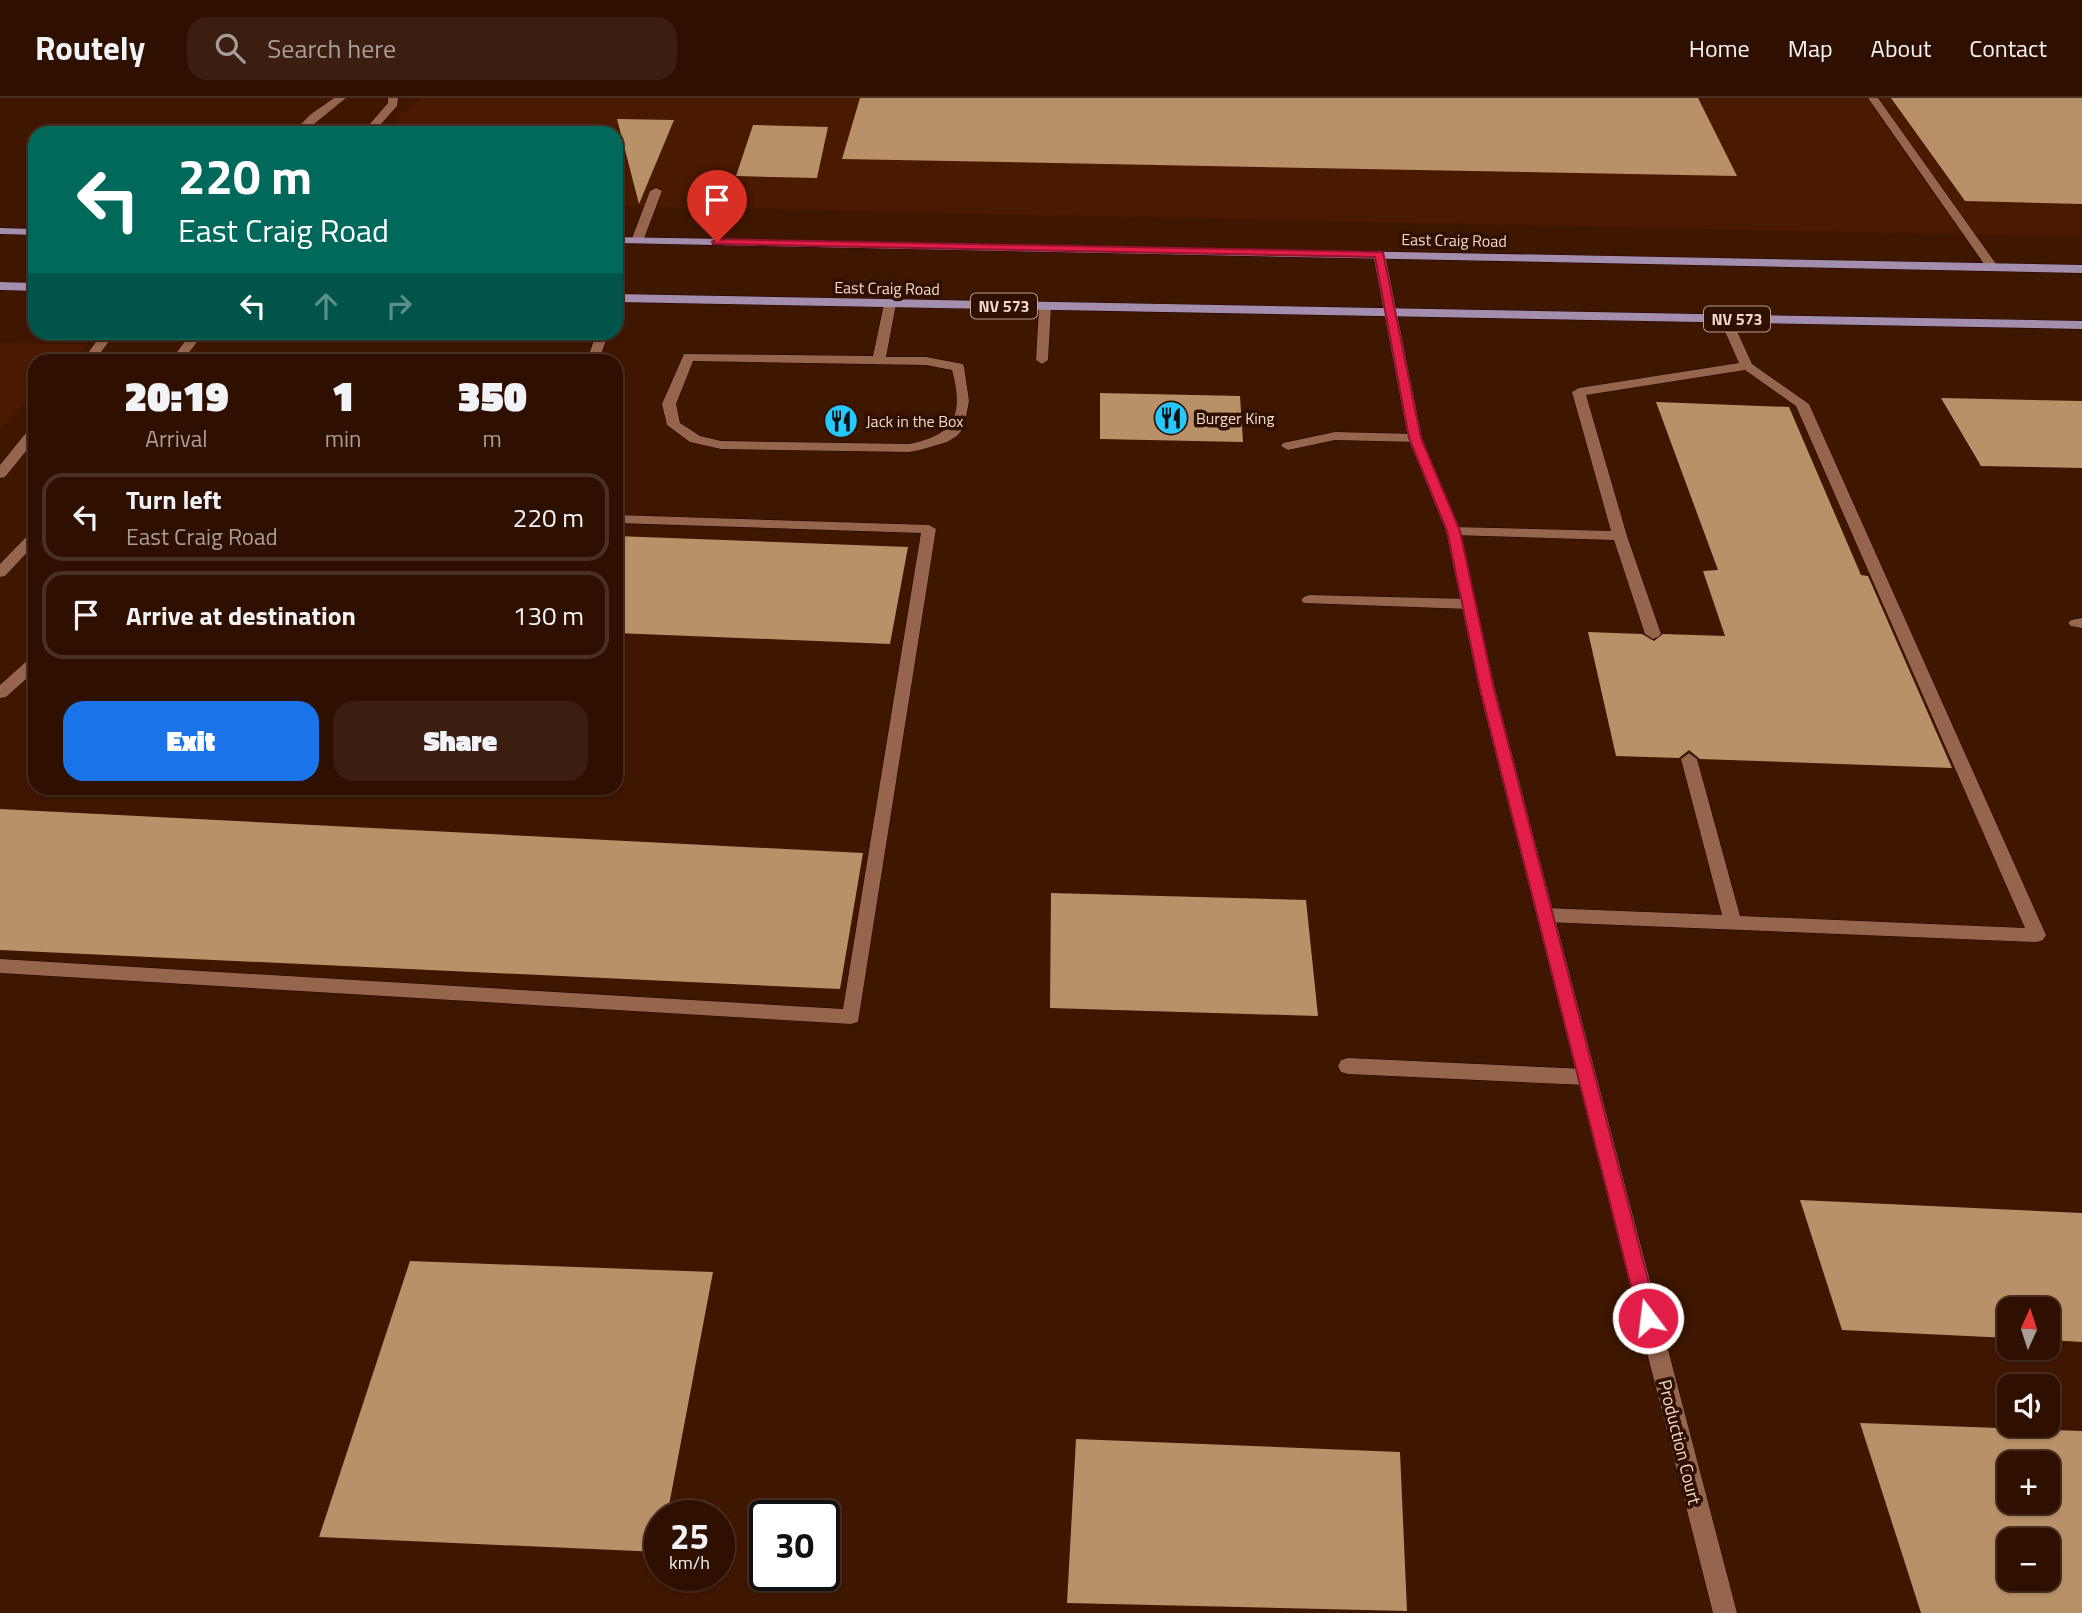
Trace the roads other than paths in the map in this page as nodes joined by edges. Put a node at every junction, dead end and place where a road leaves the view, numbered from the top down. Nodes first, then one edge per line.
1 (341, 98) edge
2 (393, 98) edge
3 (1873, 98) edge
4 (304, 126) edge
5 (373, 126) edge
6 (656, 191) dead end
7 (0, 231) edge
8 (28, 232) edge
9 (623, 240) edge
10 (637, 241) junction
11 (1380, 254) junction
12 (1993, 268) junction
13 (2082, 269) edge
14 (0, 286) edge
15 (28, 287) edge
16 (623, 298) edge
17 (890, 304) junction
18 (1045, 307) junction
19 (1392, 313) junction
20 (1725, 318) junction
21 (2082, 325) edge
22 (193, 340) edge
23 (182, 354) edge
24 (879, 360) junction
25 (1042, 360) dead end
26 (1747, 366) junction
27 (1415, 438) junction
28 (28, 440) edge
29 (1288, 446) dead end
30 (0, 474) edge
31 (623, 519) edge
32 (1454, 531) junction
33 (1620, 536) junction
34 (28, 543) edge
35 (0, 573) edge
36 (1308, 600) dead end
37 (1469, 604) junction
38 (1653, 634) dead end
39 (28, 669) edge
40 (0, 693) edge
41 (1689, 759) dead end
42 (1545, 915) junction
43 (1734, 923) junction
44 (0, 966) edge
45 (1348, 1066) dead end
46 (1586, 1077) junction
47 (1725, 1613) edge

1 - 4 street
2 - 5 street
3 - 12 street
6 - 10 street
7 - 8 main road
9 - 10 main road, East Craig Road
10 - 11 main road, East Craig Road
11 - 12 main road, East Craig Road
11 - 19 street, Production Court
12 - 13 main road, East Craig Road
14 - 15 main road
16 - 17 main road, East Craig Road / NV 573
17 - 18 main road, East Craig Road / NV 573
17 - 24 street
18 - 19 main road, East Craig Road / NV 573
18 - 25 street
19 - 20 main road, East Craig Road / NV 573
19 - 27 street, Production Court
20 - 21 main road, East Craig Road / NV 573
20 - 26 street
22 - 23 street
24 - 24 street
26 - 33 street
26 - 43 street
27 - 29 street
27 - 32 street, Production Court
28 - 30 street
31 - 44 street
32 - 33 street
32 - 37 street, Production Court
33 - 38 street
34 - 35 street
36 - 37 street
37 - 42 street, Production Court
39 - 40 street
41 - 43 street
42 - 43 street
42 - 46 street, Production Court
45 - 46 street
46 - 47 street, Production Court

